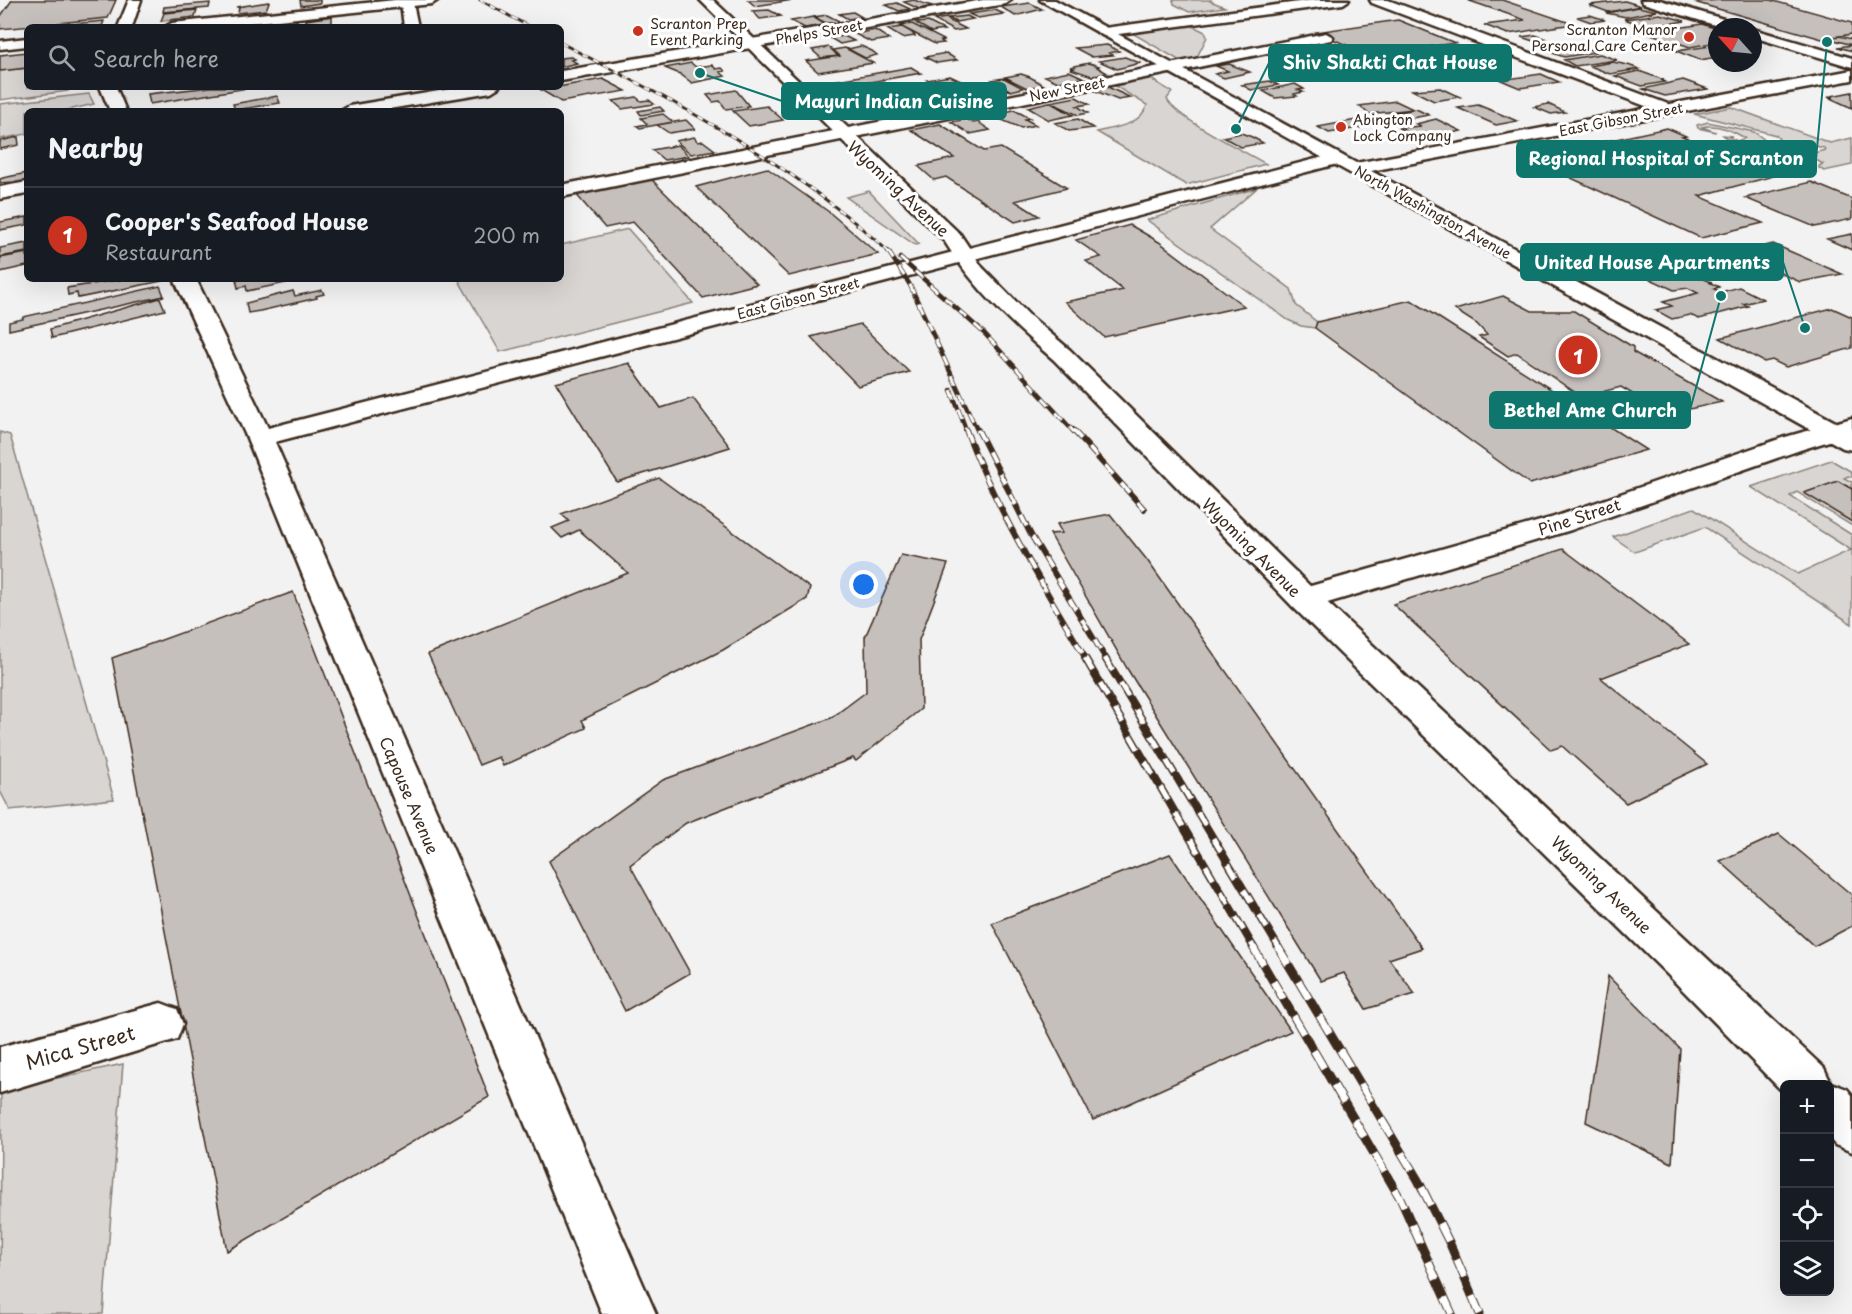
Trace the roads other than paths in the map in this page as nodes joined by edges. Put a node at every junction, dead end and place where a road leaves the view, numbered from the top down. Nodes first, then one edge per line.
1 (135, 0) edge
2 (432, 0) edge
3 (706, 0) edge
4 (1005, 0) edge
5 (1046, 0) edge
6 (1343, 0) edge
7 (1376, 0) edge
8 (1647, 0) edge
9 (407, 3) junction
10 (1708, 19) edge
11 (126, 24) edge
12 (201, 24) edge
13 (410, 24) edge
14 (1104, 32) junction
15 (1762, 36) edge
16 (1326, 38) dead end
17 (24, 42) edge
18 (753, 44) junction
19 (0, 45) edge
20 (1852, 63) edge
21 (1171, 69) junction
22 (564, 75) edge
23 (1852, 75) edge
24 (109, 90) edge
25 (473, 90) edge
26 (117, 108) edge
27 (367, 108) edge
28 (1670, 110) junction
29 (843, 135) junction
30 (1344, 164) junction
31 (24, 189) edge
32 (564, 190) edge
33 (0, 193) edge
34 (964, 255) junction
35 (186, 282) edge
36 (1846, 433) edge
37 (260, 438) junction
38 (1304, 599) junction
39 (161, 1024) dead end
40 (0, 1070) edge
41 (1804, 1080) edge
42 (1834, 1110) edge
43 (1852, 1128) edge
44 (629, 1314) edge

1 - 11 street
2 - 9 street
3 - 18 street, Wyoming Avenue
4 - 18 street, Phelps Street
5 - 14 street, North Washington Avenue
6 - 14 street
7 - 28 street
8 - 10 street
9 - 12 street
9 - 13 street
14 - 21 street, North Washington Avenue
15 - 20 street
16 - 21 street, New Street
17 - 19 street
18 - 22 street, Phelps Street
18 - 29 street, Wyoming Avenue
21 - 29 street, New Street
21 - 30 street, North Washington Avenue
23 - 28 street, East Gibson Street
24 - 26 street
25 - 27 street
28 - 30 street, East Gibson Street
29 - 32 street, New Street
29 - 34 street, Wyoming Avenue
30 - 34 street, East Gibson Street
30 - 36 street, North Washington Avenue
31 - 33 street
34 - 37 street, East Gibson Street
34 - 38 street, Wyoming Avenue
35 - 37 street, Capouse Avenue
36 - 38 street, Pine Street
37 - 44 street, Capouse Avenue
38 - 41 street, Wyoming Avenue
39 - 40 street, Mica Street
42 - 43 street

